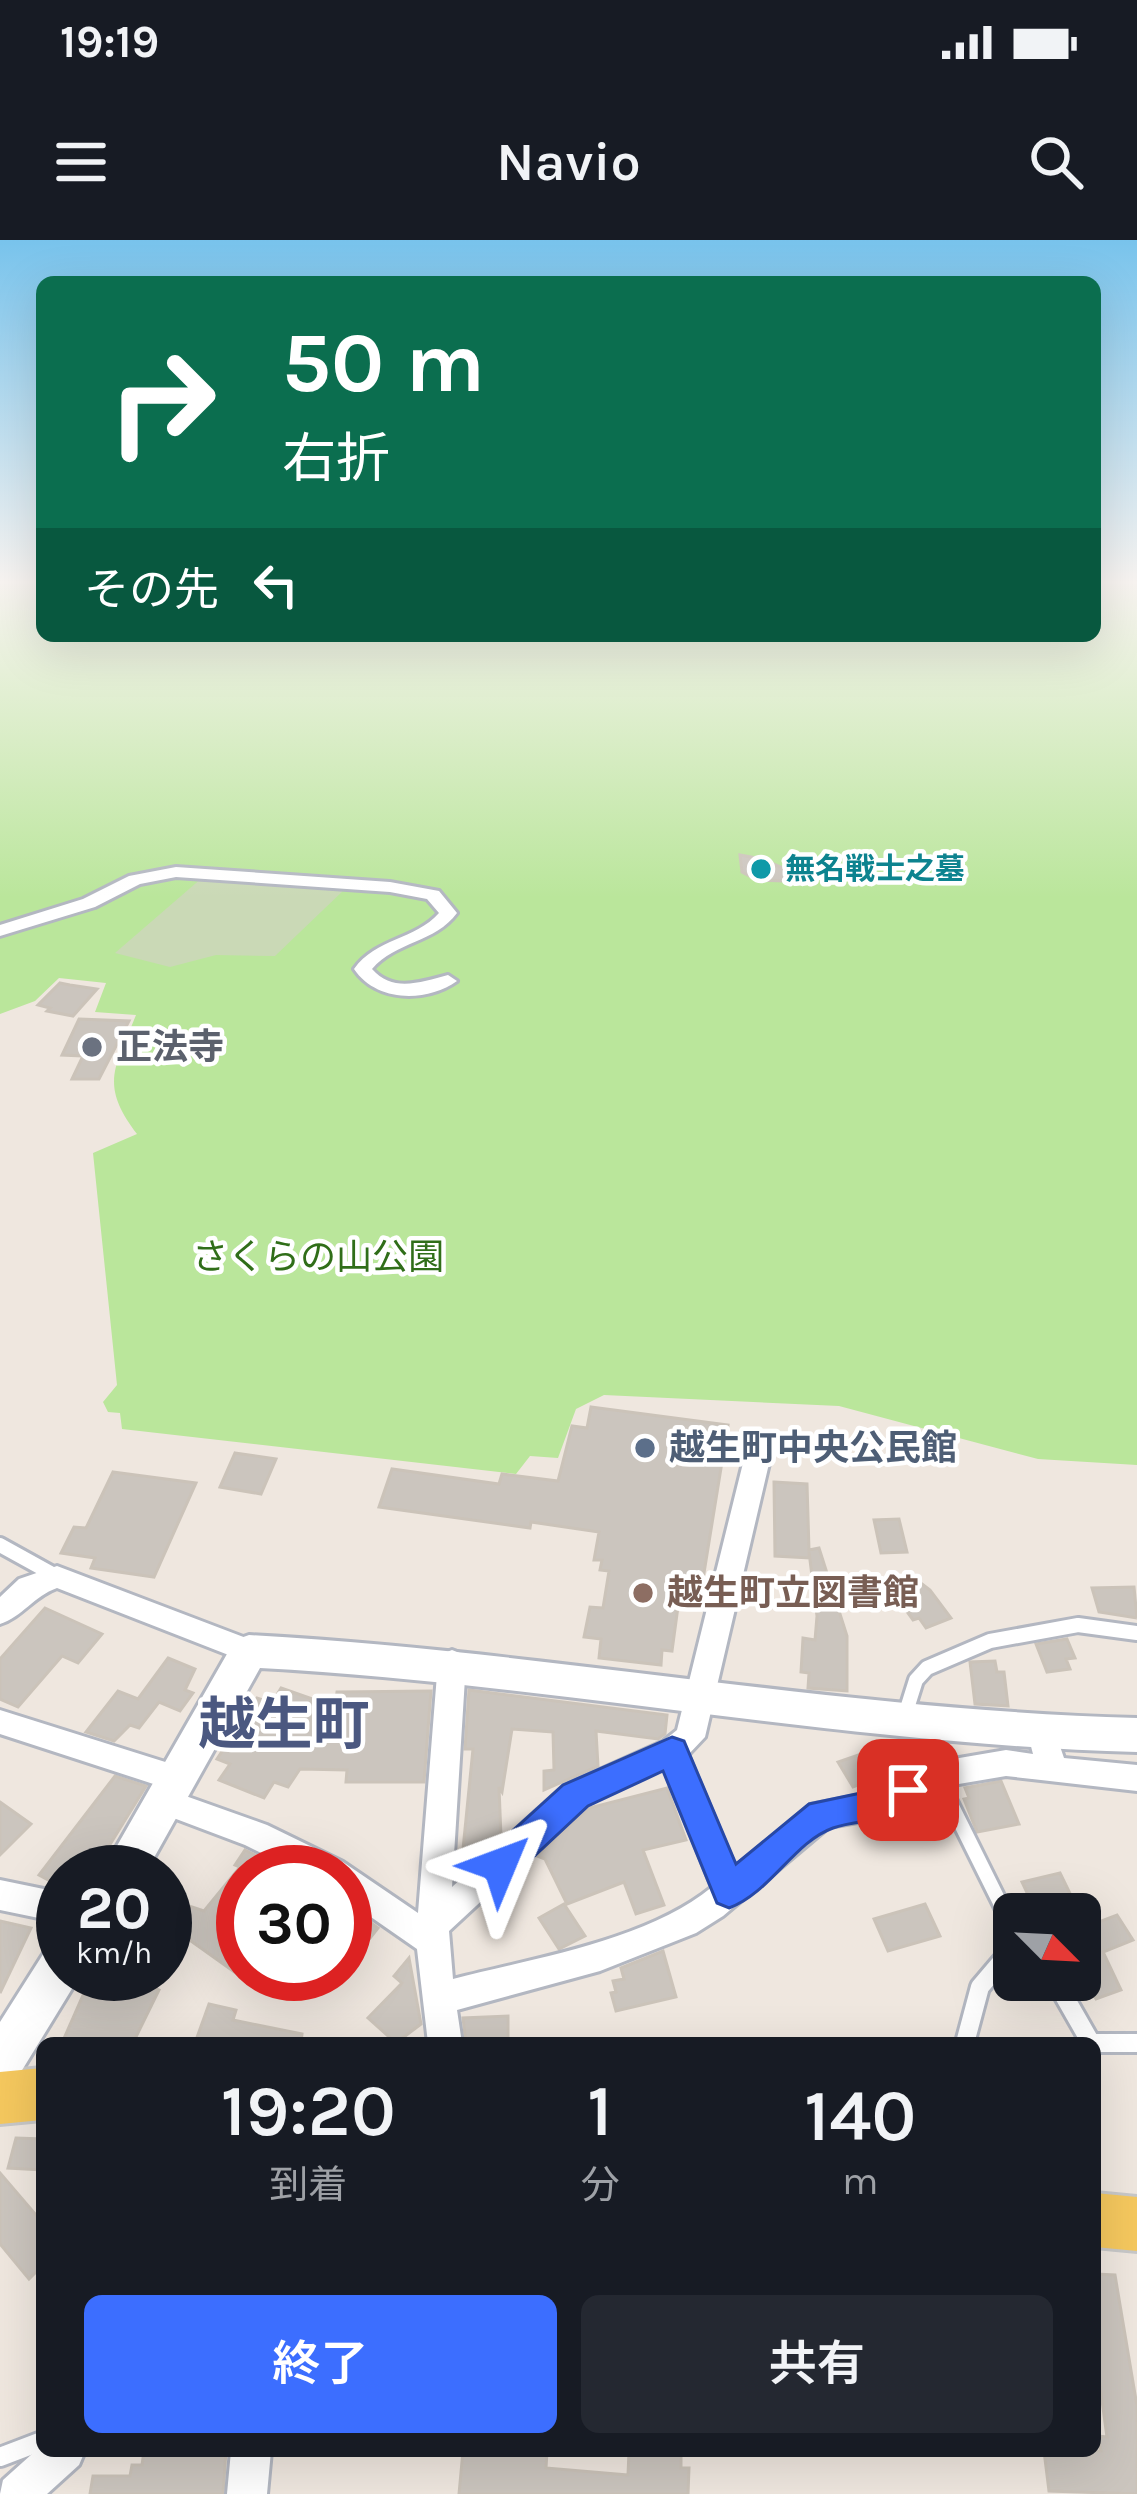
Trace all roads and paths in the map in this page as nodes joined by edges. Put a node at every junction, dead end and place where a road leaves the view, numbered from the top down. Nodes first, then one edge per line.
1 (0, 931) edge
2 (448, 981) dead end
3 (758, 1455) dead end
4 (0, 1545) edge
5 (57, 1577) junction
6 (0, 1613) edge
7 (1137, 1634) edge
8 (249, 1652) junction
9 (452, 1662) junction
10 (697, 1694) junction
11 (903, 1721) junction
12 (0, 1722) edge
13 (1137, 1735) edge
14 (672, 1751) junction
15 (1048, 1752) junction
16 (936, 1775) junction
17 (1137, 1778) edge
18 (172, 1791) junction
19 (139, 1845) edge
20 (277, 1845) edge
21 (729, 1892) junction
22 (995, 1893) edge
23 (0, 1895) edge
24 (372, 1896) edge
25 (36, 1902) edge
26 (435, 1931) junction
27 (993, 1972) edge
28 (439, 1999) junction
29 (39, 2001) edge
30 (1069, 2001) edge
31 (444, 2037) edge
32 (967, 2037) edge
33 (1085, 2037) edge
34 (1101, 2043) edge
35 (1137, 2043) edge
36 (0, 2064) edge
37 (36, 2095) edge
38 (0, 2098) edge
39 (1101, 2221) edge
40 (1137, 2224) edge
41 (36, 2443) edge
42 (0, 2456) edge
43 (58, 2457) edge
44 (250, 2457) edge
45 (17, 2494) edge
46 (247, 2494) edge

1 - 2 street
3 - 10 street
4 - 5 lane
5 - 6 street
5 - 8 street
7 - 11 lane
8 - 9 street
8 - 18 street
9 - 10 street
9 - 26 street
10 - 11 street
10 - 14 street
11 - 15 street
12 - 18 street
13 - 15 street
14 - 21 street
14 - 26 street
15 - 16 street
15 - 17 street
16 - 21 street
16 - 22 lane
18 - 19 street
18 - 20 street
21 - 28 street
23 - 25 street
24 - 26 street
26 - 28 street
27 - 32 lane
28 - 31 street
29 - 36 street
30 - 33 lane
34 - 35 lane
37 - 38 main road
39 - 40 main road
41 - 42 lane
43 - 45 street
44 - 46 street

